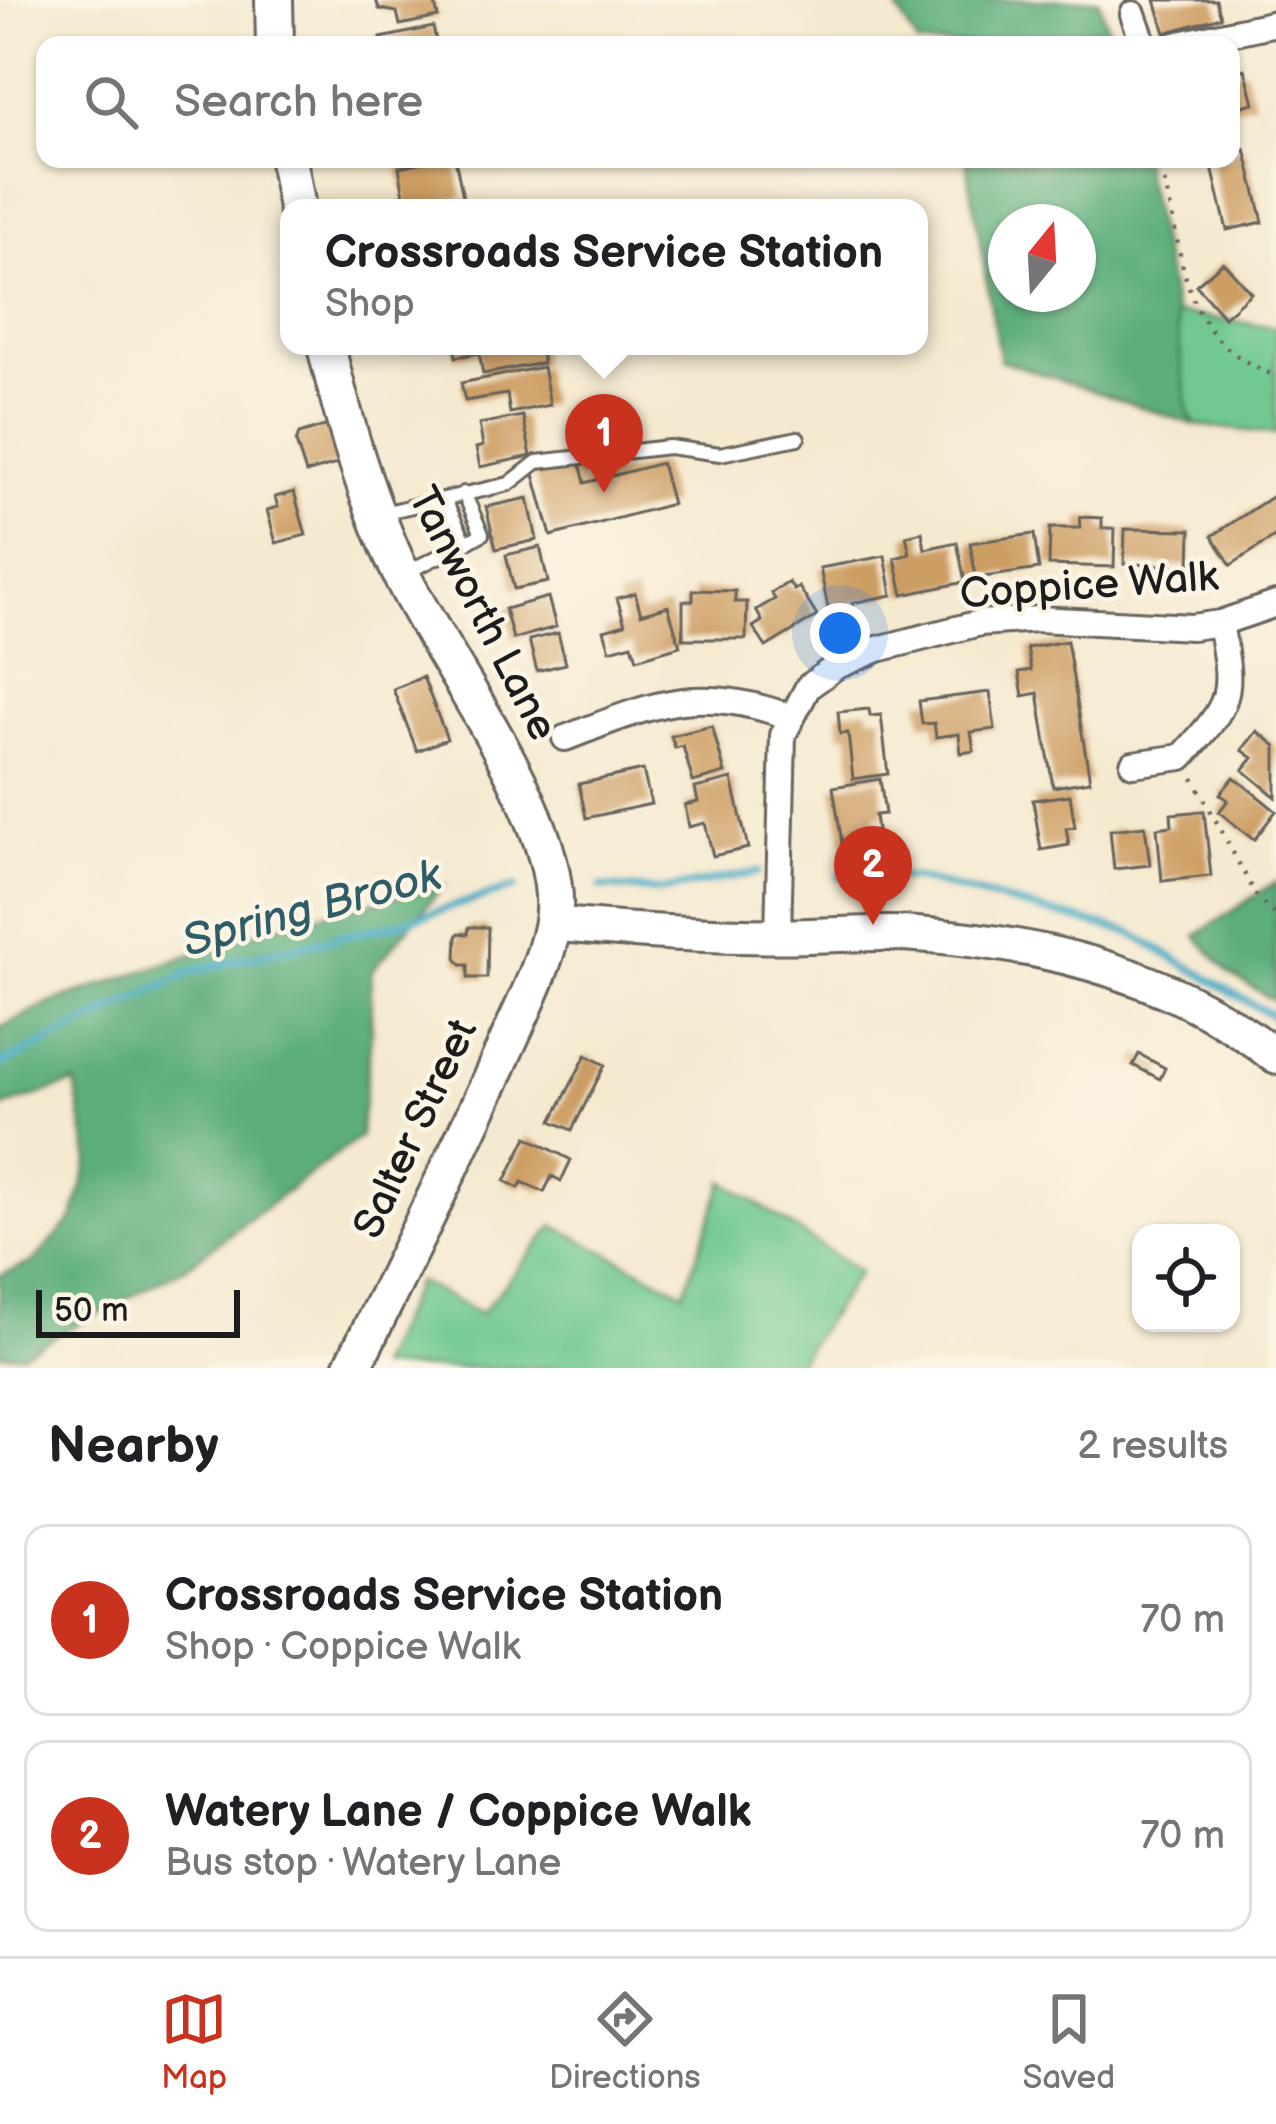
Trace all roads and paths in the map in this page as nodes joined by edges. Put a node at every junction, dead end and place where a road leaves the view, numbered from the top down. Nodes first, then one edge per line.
1 (274, 0) edge
2 (1133, 14) dead end
3 (1276, 22) edge
4 (275, 36) edge
5 (1141, 36) edge
6 (1215, 36) edge
7 (290, 168) edge
8 (1160, 168) edge
9 (295, 199) edge
10 (328, 355) edge
11 (1276, 376) edge
12 (797, 438) dead end
13 (464, 493) junction
14 (444, 499) junction
15 (377, 515) junction
16 (466, 543) junction
17 (401, 574) junction
18 (1276, 604) edge
19 (1220, 623) junction
20 (790, 717) junction
21 (565, 738) dead end
22 (1182, 757) junction
23 (1133, 764) dead end
24 (1276, 915) edge
25 (554, 924) junction
26 (778, 936) junction
27 (1276, 1057) edge
28 (352, 1368) edge

1 - 4 main road
2 - 5 street
3 - 6 street
7 - 9 main road
8 - 11 path
10 - 15 main road, Tanworth Lane
12 - 13 lane
13 - 14 lane
13 - 16 lane
14 - 15 lane
14 - 16 lane
15 - 17 main road, Tanworth Lane
16 - 17 lane
17 - 25 main road, Tanworth Lane
18 - 19 street, Coppice Walk
19 - 20 street, Coppice Walk
19 - 22 street
20 - 21 street
20 - 26 street
22 - 23 street
22 - 24 path
25 - 26 street
25 - 28 main road, Salter Street
26 - 27 street

